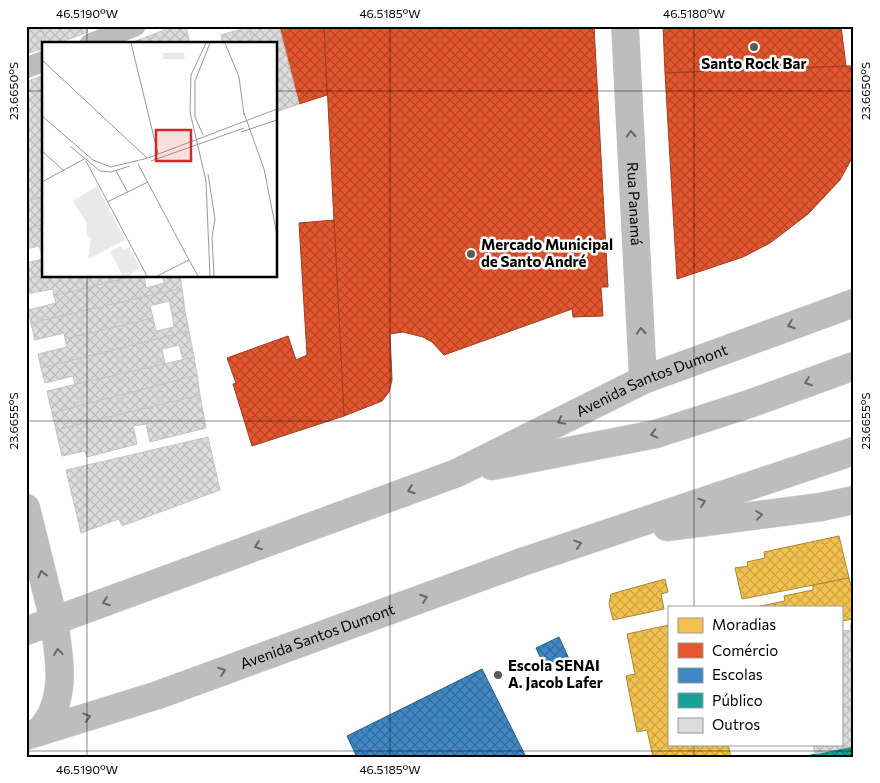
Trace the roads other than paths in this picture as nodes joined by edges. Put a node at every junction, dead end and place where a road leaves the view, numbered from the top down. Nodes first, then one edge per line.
1 (136, 26) edge
2 (625, 26) edge
3 (95, 42) edge
4 (42, 62) edge
5 (26, 68) edge
6 (854, 286) edge
7 (854, 303) edge
8 (827, 312) junction
9 (854, 366) edge
10 (643, 380) junction
11 (854, 451) edge
12 (457, 473) junction
13 (854, 500) edge
14 (26, 508) edge
15 (606, 534) junction
16 (54, 621) junction
17 (26, 631) edge
18 (33, 734) edge

1 - 3 lane
10 -> 2 main road, Rua Panamá
4 - 5 lane
6 - 8 main road
7 - 8 main road, Avenida Santos Dumont
8 -> 10 main road, Avenida Santos Dumont
9 -> 12 main road, Avenida Santos Dumont
10 -> 12 main road, Avenida Santos Dumont
15 -> 11 main road, Avenida Santos Dumont
12 -> 16 main road, Avenida Santos Dumont
15 -> 13 main road, Avenida Santos Dumont
16 -> 14 main road
18 -> 15 main road, Avenida Santos Dumont
16 - 17 main road, Avenida Santos Dumont
18 -> 16 main road

